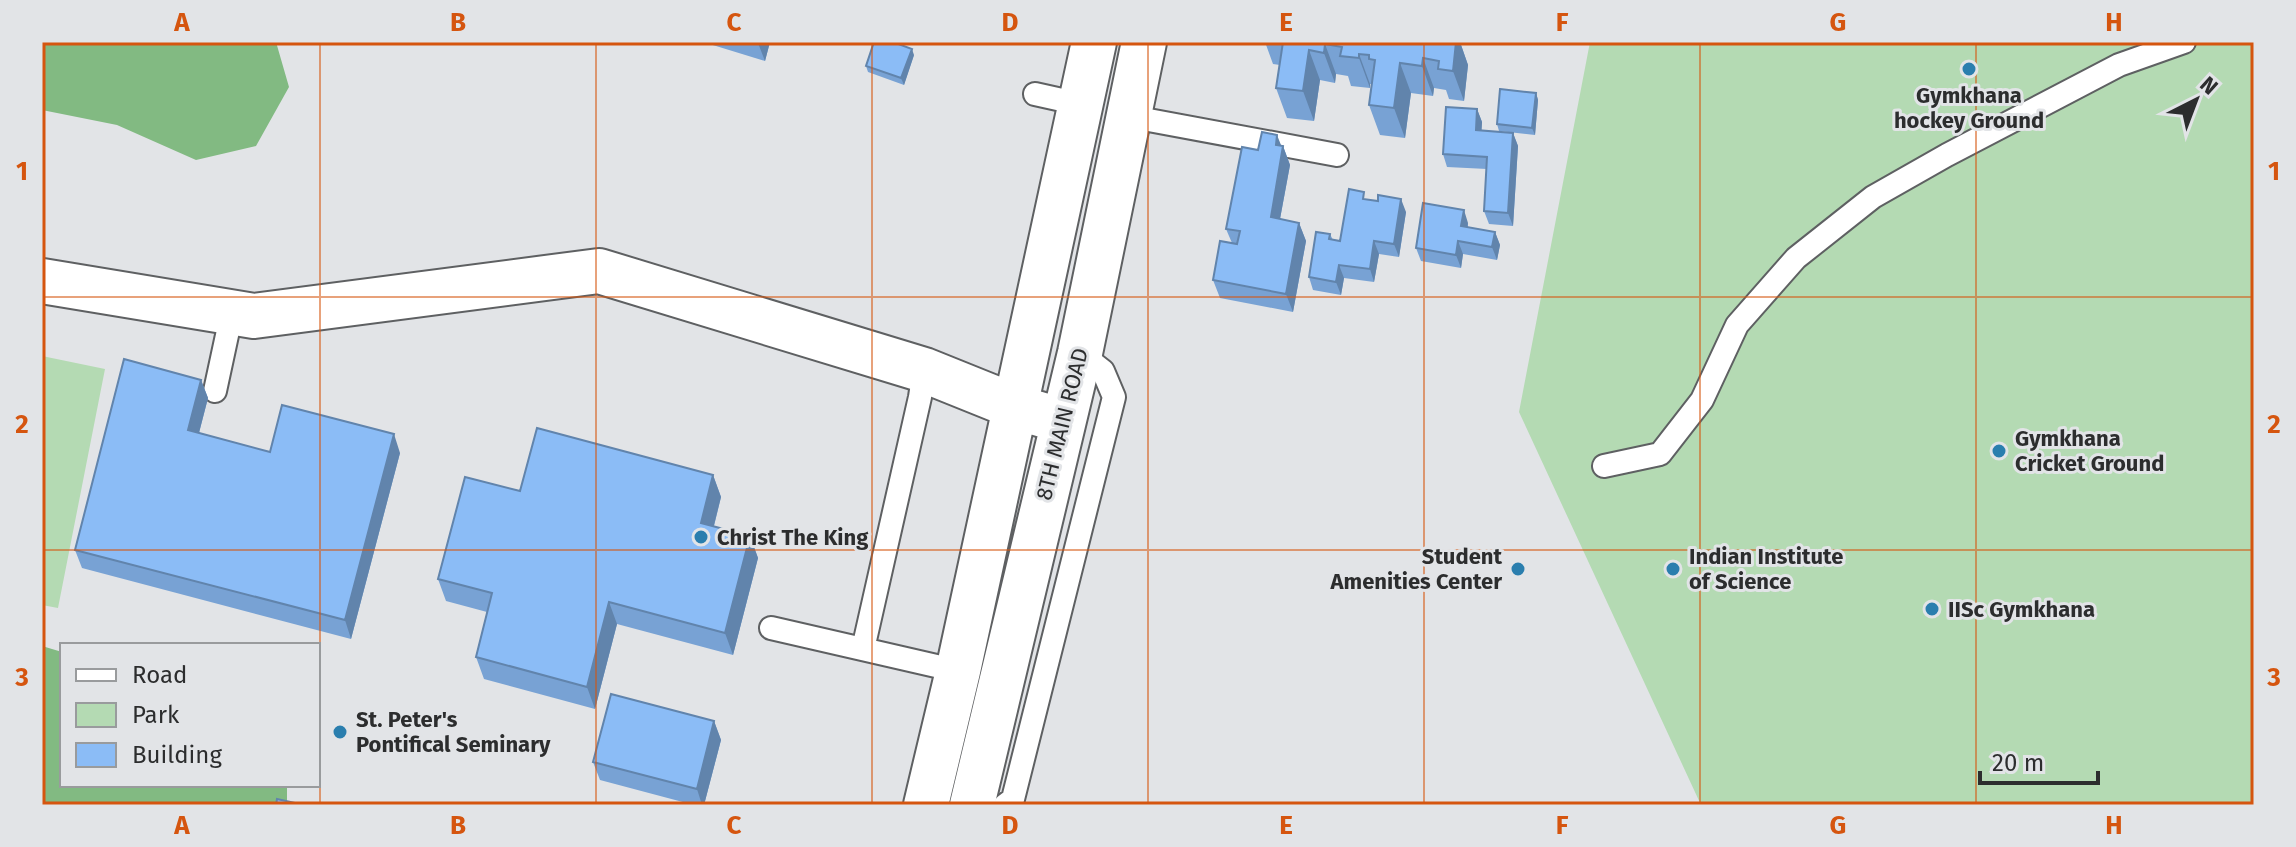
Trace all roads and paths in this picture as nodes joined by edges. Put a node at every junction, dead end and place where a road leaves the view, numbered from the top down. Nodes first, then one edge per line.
1 (1094, 42) edge
2 (1144, 42) edge
3 (2184, 42) edge
4 (1035, 94) dead end
5 (1080, 104) junction
6 (1127, 116) junction
7 (1337, 155) dead end
8 (42, 281) edge
9 (232, 312) junction
10 (1080, 353) junction
11 (924, 370) junction
12 (215, 391) dead end
13 (1016, 407) junction
14 (1063, 421) junction
15 (1604, 466) dead end
16 (771, 628) dead end
17 (863, 649) junction
18 (958, 671) junction
19 (926, 805) edge
20 (972, 805) edge
21 (1005, 805) edge

1 - 5 main road, 8TH MAIN ROAD
2 - 6 main road, 8TH MAIN ROAD
3 - 15 lane
4 - 5 lane
5 - 6 main road
5 - 13 main road, 8TH MAIN ROAD
6 - 7 lane
6 - 10 main road, 8TH MAIN ROAD
8 - 9 main road
9 - 11 main road
9 - 12 lane
10 - 14 main road, 8TH MAIN ROAD
10 - 21 lane
11 - 13 main road
11 - 17 lane
13 - 14 main road
13 - 18 main road, 8TH MAIN ROAD
14 - 20 main road, 8TH MAIN ROAD
16 - 17 lane
17 - 18 lane
18 - 19 main road, 8TH MAIN ROAD

